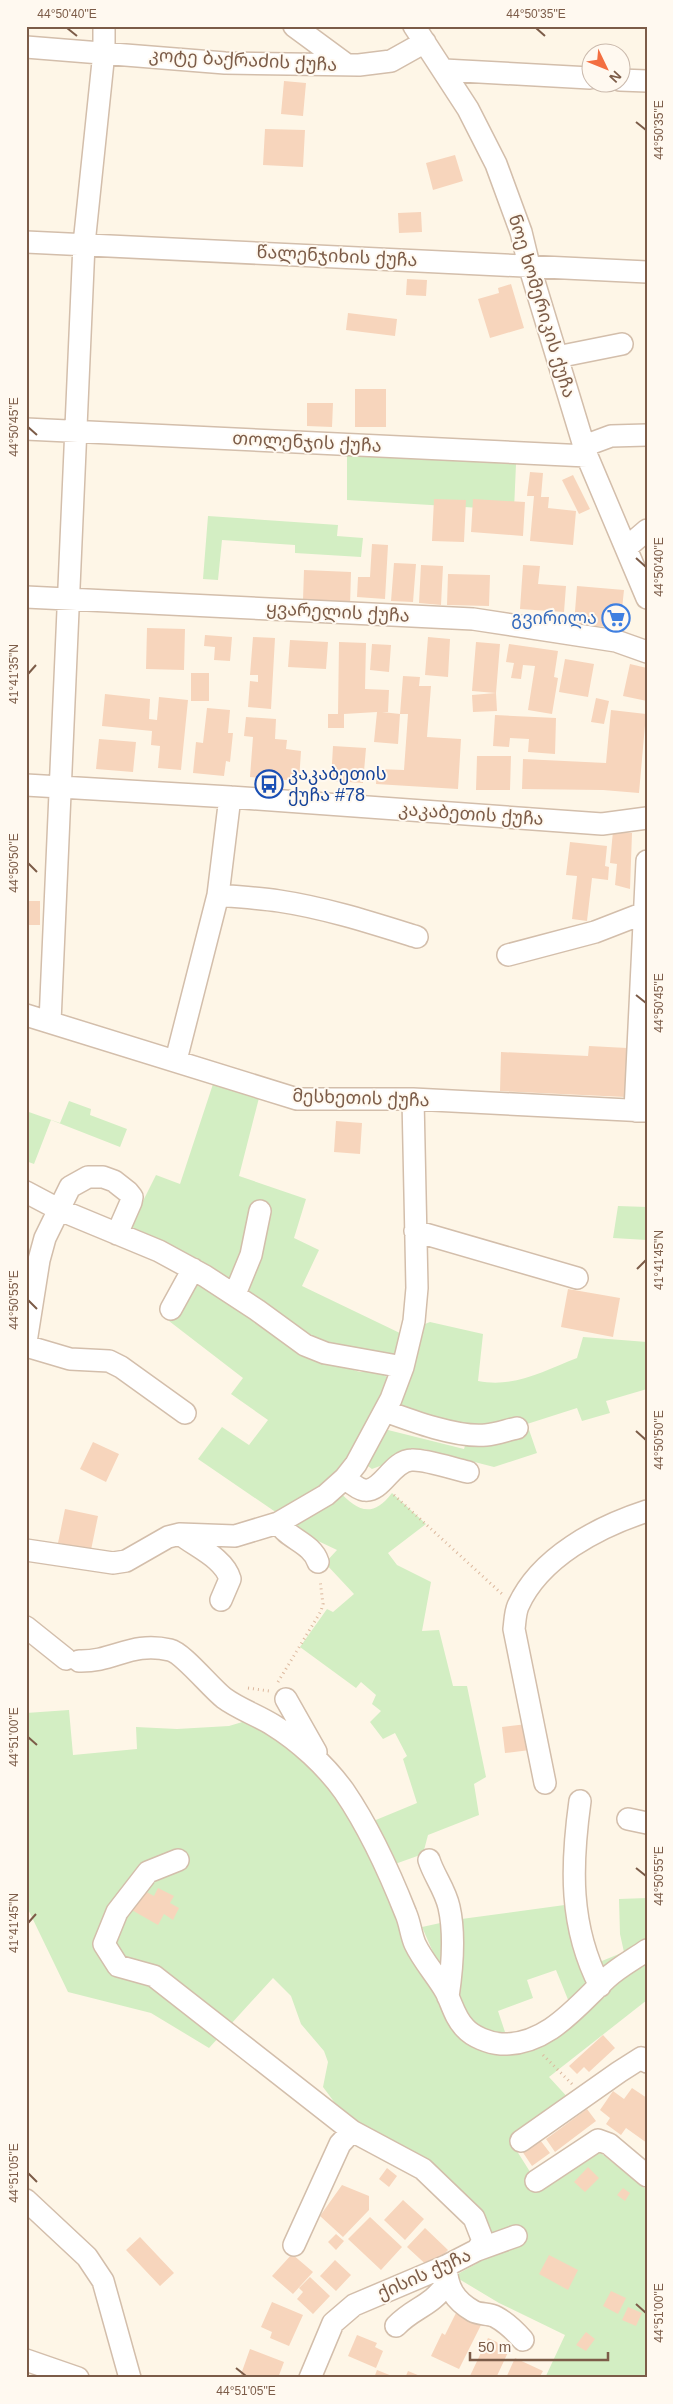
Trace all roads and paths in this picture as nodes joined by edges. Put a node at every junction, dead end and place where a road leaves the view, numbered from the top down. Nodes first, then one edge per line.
1 (104, 26) edge
2 (294, 26) edge
3 (419, 34) edge
4 (26, 47) edge
5 (104, 52) junction
6 (347, 65) junction
7 (444, 70) junction
8 (580, 77) edge
9 (630, 80) edge
10 (647, 81) edge
11 (26, 242) edge
12 (84, 244) junction
13 (529, 265) junction
14 (647, 272) edge
15 (622, 344) dead end
16 (557, 357) junction
17 (26, 428) edge
18 (76, 431) junction
19 (647, 435) edge
20 (586, 451) junction
21 (647, 530) edge
22 (626, 548) junction
23 (26, 597) edge
24 (647, 598) edge
25 (70, 599) junction
26 (647, 652) edge
27 (26, 785) edge
28 (62, 787) junction
29 (230, 797) junction
30 (647, 818) edge
31 (647, 860) edge
32 (218, 896) junction
33 (644, 913) junction
34 (417, 937) dead end
35 (508, 955) dead end
36 (26, 1016) edge
37 (50, 1022) junction
38 (176, 1060) junction
39 (413, 1099) junction
40 (641, 1111) edge
41 (26, 1192) edge
42 (60, 1210) junction
43 (260, 1211) dead end
44 (415, 1231) junction
45 (117, 1234) junction
46 (193, 1269) junction
47 (576, 1278) dead end
48 (235, 1294) junction
49 (171, 1309) dead end
50 (26, 1342) edge
51 (26, 1346) edge
52 (403, 1367) junction
53 (385, 1411) junction
54 (185, 1413) dead end
55 (517, 1428) dead end
56 (468, 1472) dead end
57 (345, 1478) junction
58 (380, 1483) junction
59 (647, 1511) edge
60 (278, 1522) junction
61 (180, 1534) junction
62 (26, 1550) edge
63 (318, 1562) joint
64 (221, 1600) dead end
65 (517, 1608) junction
66 (26, 1628) edge
67 (281, 1694) joint
68 (327, 1772) junction
69 (546, 1783) dead end
70 (580, 1801) dead end
71 (178, 1860) dead end
72 (429, 1860) dead end
73 (647, 1950) edge
74 (600, 1986) junction
75 (448, 1997) junction
76 (543, 2050) dead end
77 (645, 2057) edge
78 (573, 2085) dead end
79 (352, 2131) junction
80 (522, 2141) dead end
81 (647, 2176) edge
82 (536, 2181) dead end
83 (26, 2200) edge
84 (516, 2236) dead end
85 (294, 2245) dead end
86 (477, 2250) junction
87 (446, 2275) junction
88 (396, 2326) dead end
89 (523, 2340) dead end
90 (26, 2360) edge
91 (78, 2378) edge
92 (130, 2378) edge
93 (310, 2378) edge

1 - 5 street
2 - 6 street
3 - 6 street, კოტე ბაქრაძის ქუჩა
3 - 7 street, ნოე ხომერიკის ქუჩა
4 - 5 street, კოტე ბაქრაძის ქუჩა
5 - 6 street, კოტე ბაქრაძის ქუჩა
5 - 12 street
7 - 8 street
7 - 13 street, ნოე ხომერიკის ქუჩა
9 - 10 street
11 - 12 street, წალენჯიხის ქუჩა
12 - 13 street, წალენჯიხის ქუჩა
12 - 18 street
13 - 14 street, წალენჯიხის ქუჩა
13 - 16 street, ნოე ხომერიკის ქუჩა
15 - 16 street
16 - 20 street, ნოე ხომერიკის ქუჩა
17 - 18 street, თოლენჯის ქუჩა
18 - 20 street, თოლენჯის ქუჩა
18 - 25 street
19 - 20 street
20 - 22 street, ნოე ხომერიკის ქუჩა
21 - 22 street
22 - 24 street, ნოე ხომერიკის ქუჩა
23 - 25 street, ყვარელის ქუჩა
25 - 26 street, ყვარელის ქუჩა
25 - 28 street
27 - 28 street, კაკაბეთის ქუჩა
28 - 29 street, კაკაბეთის ქუჩა
28 - 37 street
29 - 30 street, კაკაბეთის ქუჩა
29 - 32 street
31 - 33 street
32 - 34 street
32 - 38 street
33 - 35 street
33 - 40 street
36 - 37 street, მესხეთის ქუჩა
37 - 38 street, მესხეთის ქუჩა
38 - 39 street, მესხეთის ქუჩა
39 - 40 street, მესხეთის ქუჩა
39 - 44 street
41 - 42 street
42 - 45 street
42 - 45 street
42 - 50 street
43 - 48 street
44 - 47 street
44 - 52 street
45 - 46 street
46 - 48 street
46 - 49 street
48 - 52 street
51 - 54 street
52 - 53 street
53 - 55 street
53 - 57 street
56 - 58 street
57 - 58 street
57 - 60 street
58 - 65 path
59 - 65 street
60 - 61 street
60 - 63 street
61 - 62 street
61 - 64 street
63 - 67 path
65 - 69 street
66 - 68 street
67 - 68 street
68 - 75 street
70 - 74 street
71 - 79 street
72 - 75 street
73 - 74 street
74 - 75 street
76 - 78 path
77 - 80 street
79 - 85 street
79 - 86 street, ქისის ქუჩა
81 - 82 street
83 - 92 street
84 - 86 street
86 - 87 street, ქისის ქუჩა
87 - 88 street
87 - 89 street
87 - 93 street, ქისის ქუჩა
90 - 91 street

